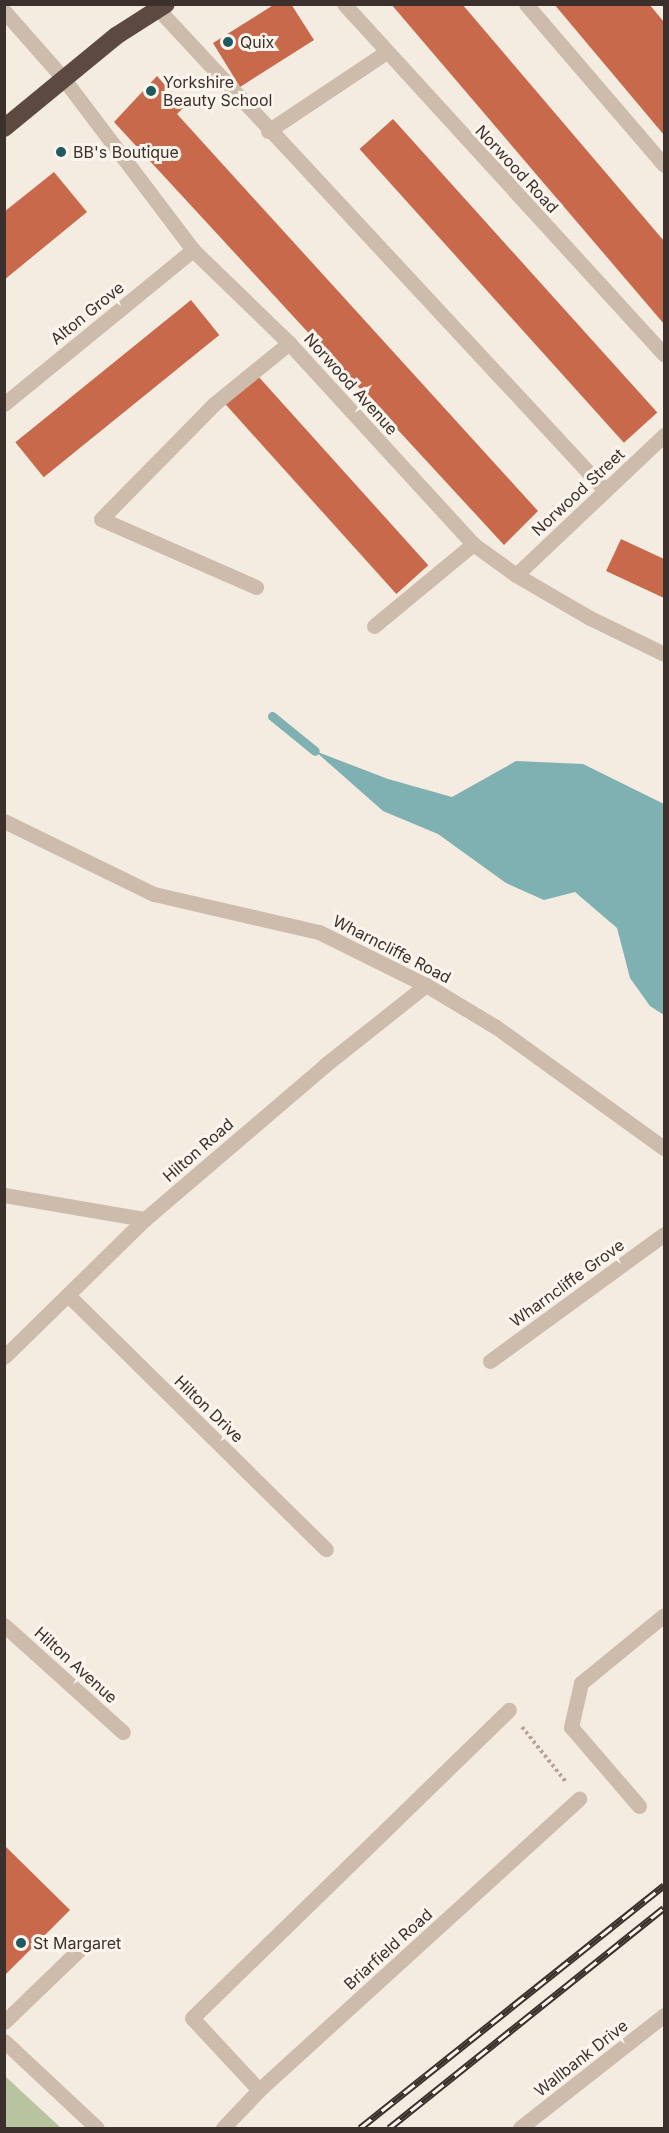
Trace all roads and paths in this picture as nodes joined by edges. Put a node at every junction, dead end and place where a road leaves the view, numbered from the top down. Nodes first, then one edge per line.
1 (345, 4) edge
2 (526, 4) edge
3 (162, 7) edge
4 (4, 10) edge
5 (385, 52) junction
6 (63, 78) junction
7 (4, 128) edge
8 (268, 131) junction
9 (664, 165) edge
10 (193, 250) junction
11 (289, 343) junction
12 (664, 355) edge
13 (4, 404) edge
14 (664, 435) edge
15 (605, 490) junction
16 (473, 544) junction
17 (516, 575) junction
18 (256, 587) dead end
19 (374, 626) dead end
20 (664, 654) edge
21 (4, 821) edge
22 (426, 985) junction
23 (664, 1148) edge
24 (4, 1195) edge
25 (145, 1220) junction
26 (664, 1234) edge
27 (68, 1295) junction
28 (4, 1357) edge
29 (490, 1361) dead end
30 (326, 1549) dead end
31 (664, 1615) edge
32 (4, 1625) edge
33 (509, 1710) joint
34 (123, 1732) dead end
35 (579, 1799) joint
36 (639, 1806) dead end
37 (83, 1946) dead end
38 (664, 2015) edge
39 (4, 2022) edge
40 (4, 2041) edge
41 (260, 2090) junction
42 (97, 2128) edge
43 (223, 2128) edge
44 (520, 2128) edge

1 - 5 street, Norwood Road
2 - 9 street
3 - 6 highway
3 - 8 street
4 - 6 street, Norwood Avenue
5 - 8 street
5 - 12 street, Norwood Road
6 - 7 highway
6 - 10 street, Norwood Avenue
8 - 15 street
10 - 11 street, Norwood Avenue
10 - 13 street, Alton Grove
11 - 16 street, Norwood Avenue
11 - 18 street
14 - 15 street, Norwood Street
15 - 17 street, Norwood Street
16 - 17 street, Norwood Avenue
16 - 19 street
17 - 20 street, Norwood Avenue
21 - 22 street, Wharncliffe Road
22 - 23 street, Wharncliffe Road
22 - 25 street, Hilton Road
24 - 25 street
25 - 27 street, Hilton Road
26 - 29 street, Wharncliffe Grove
27 - 28 street, Hilton Road
27 - 30 street, Hilton Drive
31 - 36 street
32 - 34 street, Hilton Avenue
33 - 35 path
33 - 41 street
35 - 41 street, Briarfield Road
37 - 39 street
38 - 44 street, Wallbank Drive
40 - 42 street
41 - 43 street, Briarfield Road

